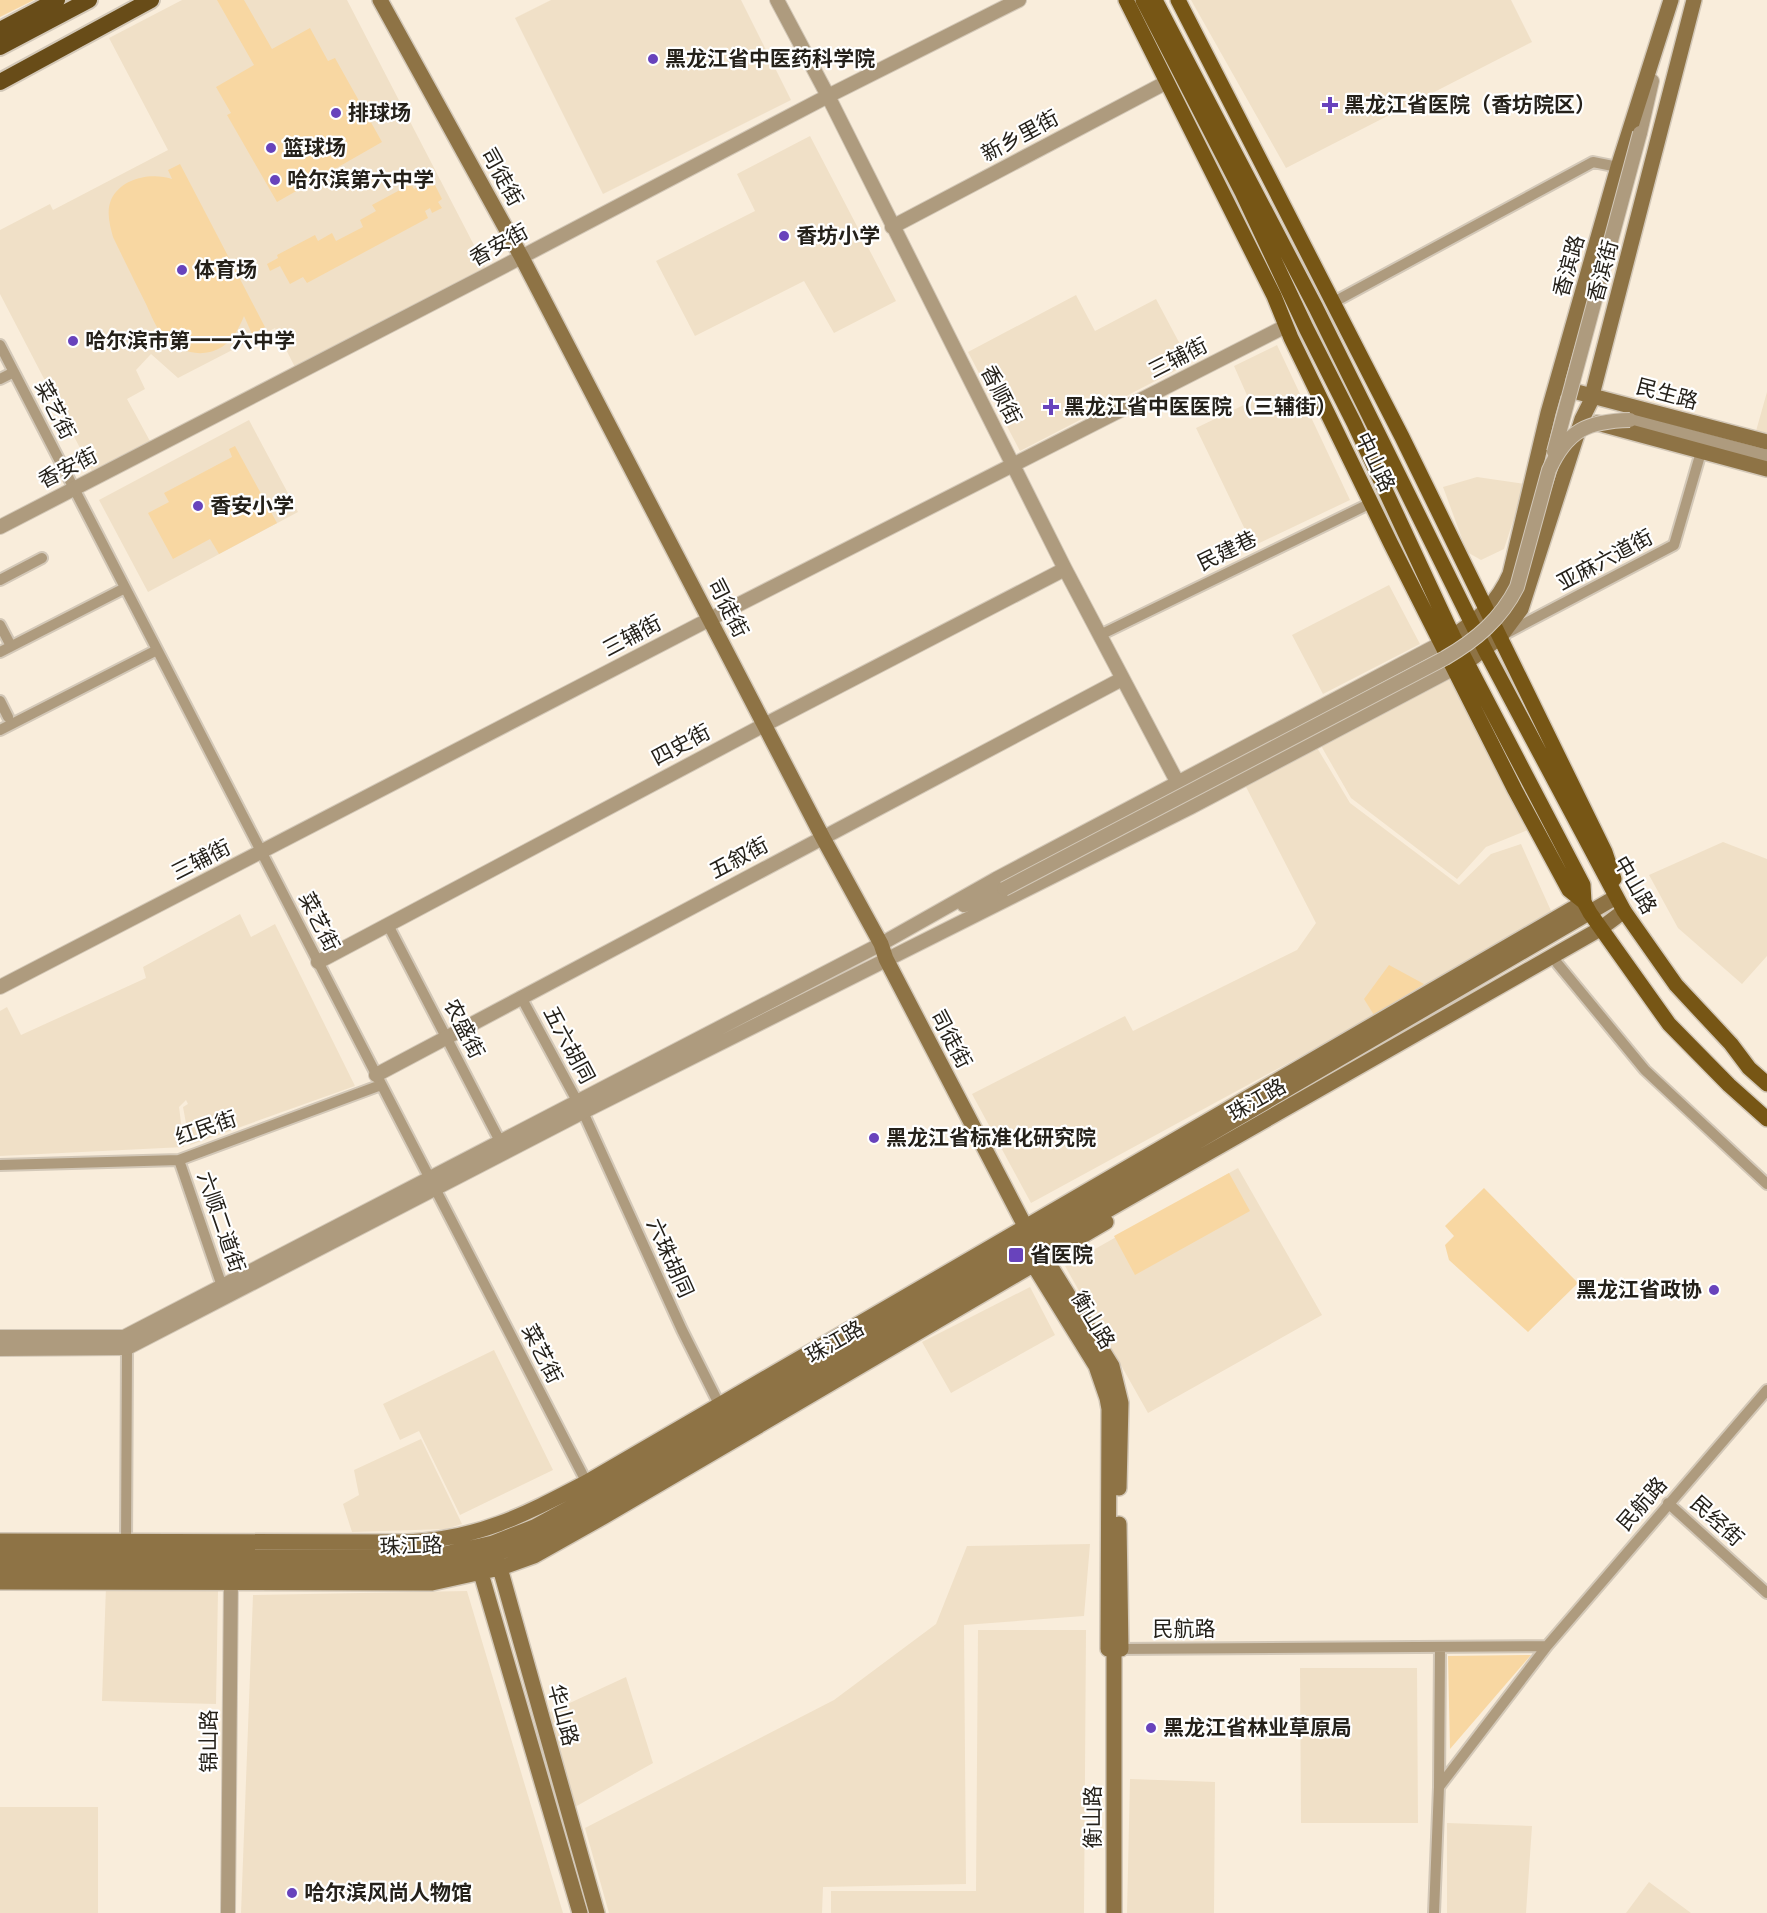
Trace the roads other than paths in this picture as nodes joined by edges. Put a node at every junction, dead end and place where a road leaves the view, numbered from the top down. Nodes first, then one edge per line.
1 (57, 0) edge
2 (89, 0) edge
3 (132, 0) edge
4 (151, 0) edge
5 (380, 0) edge
6 (777, 0) edge
7 (1019, 0) edge
8 (1126, 0) edge
9 (1143, 0) edge
10 (1155, 0) edge
11 (1178, 0) edge
12 (1694, 0) edge
13 (1671, 2) edge
14 (0, 30) edge
15 (0, 46) edge
16 (0, 69) edge
17 (0, 81) edge
18 (1167, 82) junction
19 (828, 96) junction
20 (1618, 167) junction
21 (892, 227) junction
22 (521, 256) junction
23 (1312, 264) junction
24 (1274, 296) junction
25 (1334, 302) junction
26 (1286, 326) junction
27 (1306, 328) junction
28 (1326, 329) junction
29 (0, 345) edge
30 (14, 372) junction
31 (0, 379) edge
32 (1557, 387) junction
33 (1592, 395) junction
34 (1582, 419) junction
35 (1354, 423) junction
36 (1375, 426) junction
37 (1402, 437) junction
38 (1767, 442) edge
39 (1701, 452) junction
40 (1767, 457) edge
41 (1352, 464) junction
42 (1013, 465) junction
43 (1767, 469) edge
44 (1549, 470) junction
45 (1400, 476) junction
46 (74, 489) junction
47 (1371, 503) junction
48 (0, 527) edge
49 (42, 558) dead end
50 (1065, 569) junction
51 (0, 580) edge
52 (125, 588) junction
53 (1487, 610) junction
54 (710, 619) junction
55 (1472, 624) junction
56 (0, 625) edge
57 (1100, 635) junction
58 (1500, 637) junction
59 (1448, 639) junction
60 (11, 646) junction
61 (157, 650) junction
62 (1485, 650) junction
63 (0, 652) edge
64 (1461, 665) junction
65 (1122, 679) junction
66 (0, 701) edge
67 (8, 717) dead end
68 (764, 725) junction
69 (0, 730) edge
70 (1178, 783) junction
71 (1191, 807) junction
72 (823, 838) junction
73 (261, 852) junction
74 (1616, 897) junction
75 (1587, 908) junction
76 (1623, 911) junction
77 (388, 925) junction
78 (1603, 933) junction
79 (897, 934) junction
80 (883, 951) junction
81 (318, 962) junction
82 (1557, 963) junction
83 (0, 987) edge
84 (521, 997) junction
85 (446, 1037) junction
86 (1733, 1047) junction
87 (1767, 1070) edge
88 (379, 1080) junction
89 (1767, 1084) edge
90 (580, 1107) junction
91 (1767, 1119) edge
92 (503, 1147) junction
93 (179, 1160) junction
94 (0, 1166) edge
95 (432, 1183) junction
96 (1767, 1184) edge
97 (1033, 1249) junction
98 (224, 1292) junction
99 (0, 1336) edge
100 (127, 1348) junction
101 (0, 1349) edge
102 (1767, 1389) edge
103 (722, 1412) junction
104 (596, 1499) junction
105 (1668, 1503) junction
106 (0, 1541) edge
107 (494, 1548) junction
108 (126, 1549) junction
109 (475, 1554) junction
110 (0, 1556) edge
111 (0, 1568) edge
112 (231, 1575) junction
113 (0, 1582) edge
114 (1767, 1593) edge
115 (1547, 1646) junction
116 (1440, 1647) junction
117 (1114, 1649) junction
118 (1439, 1787) junction
119 (228, 1913) edge
120 (580, 1913) edge
121 (597, 1913) edge
122 (1114, 1913) edge
123 (1434, 1913) edge

1 - 14 highway
2 - 15 highway
3 - 16 highway
4 - 17 highway
5 - 22 main road, 司徒街
6 - 19 street, 香顺街
7 - 19 street, 香安街
8 - 18 main road, 中山路
9 - 27 main road, 中山路
10 - 28 main road, 中山路
11 - 23 main road
12 - 33 main road, 香滨街
13 - 20 main road, 香滨路
13 - 44 street, bridge
18 - 21 street, 新乡里街
18 - 24 main road, 中山路
19 - 21 street, 香顺街
19 - 22 street, 香安街
20 - 25 street
20 - 32 main road, 香滨路
21 - 42 street, 香顺街
22 - 46 street, 香安街
22 - 54 main road, 司徒街
23 - 25 main road
23 - 28 main road
24 - 26 main road, 中山路
24 - 27 main road
25 - 37 main road
26 - 41 main road, 中山路
26 - 42 street, 三辅街
27 - 35 main road, 中山路
28 - 36 main road, 中山路
29 - 30 street, 菜艺街
30 - 31 street
30 - 46 street, 菜艺街
32 - 33 main road, 民生路
32 - 53 main road, 香滨路
33 - 34 main road, 香滨街
33 - 38 main road, 民生路
34 - 39 main road
34 - 58 main road, 香滨街
35 - 41 main road
35 - 59 main road, 中山路
36 - 37 main road
36 - 45 main road, 中山路
37 - 45 main road
37 - 53 main road
39 - 43 main road
39 - 58 street, 亚麻六道街
40 - 44 street, bridge
41 - 47 main road, 中山路
42 - 50 street, 香顺街
42 - 54 street, 三辅街
44 - 79 street, bridge
45 - 55 main road, 中山路
46 - 48 street, 香安街
46 - 52 street, 菜艺街
47 - 57 street, 民建巷
47 - 59 main road, 中山路
49 - 51 street
50 - 57 street, 香顺街
50 - 68 street, 四史街
52 - 60 street
52 - 61 street, 菜艺街
53 - 55 main road, 香滨路
53 - 58 main road
54 - 68 main road, 司徒街
54 - 73 street, 三辅街
55 - 59 main road, 香滨路
55 - 62 main road, 中山路
56 - 60 street
57 - 65 street, 香顺街
58 - 62 main road, 香滨街
58 - 74 main road
59 - 64 main road, 中山路
59 - 70 street
60 - 63 street
61 - 69 street
61 - 73 street, 菜艺街
62 - 64 main road, 香滨街
62 - 74 main road, 中山路
64 - 71 street
64 - 75 main road, 中山路
65 - 70 street, 香顺街
65 - 72 street, 五叙街
66 - 67 street
68 - 72 main road, 司徒街
68 - 77 street, 四史街
70 - 71 street, 香顺街
70 - 79 street
71 - 80 street
72 - 80 main road, 司徒街
72 - 84 street, 五叙街
73 - 81 street, 菜艺街
73 - 83 street, 三辅街
74 - 75 main road, 珠江路
74 - 76 main road, 中山路
75 - 78 main road, 中山路
75 - 97 main road, 珠江路
76 - 78 main road, 珠江路
76 - 86 main road, 中山路
77 - 81 street, 四史街
77 - 85 street, 农盛街
78 - 82 main road, 珠江路
78 - 91 main road, 中山路
78 - 97 main road, 珠江路
79 - 80 street
80 - 90 street
80 - 97 main road, 司徒街
81 - 88 street, 菜艺街
82 - 96 street
82 - 97 main road, 珠江路
84 - 85 street, 五叙街
84 - 90 street, 五六胡同
85 - 88 street, 五叙街
85 - 92 street, 农盛街
86 - 87 main road
86 - 89 main road, 中山路
88 - 93 street, 红民街
88 - 95 street, 菜艺街
90 - 92 street
90 - 103 street, 六珠胡同
92 - 95 street
93 - 94 street, 红民街
93 - 98 street, 六顺二道街
95 - 98 street
95 - 104 street, 菜艺街
97 - 103 main road, 珠江路
97 - 104 main road, 珠江路
97 - 117 main road, 衡山路
98 - 99 street
98 - 100 street
100 - 101 street
100 - 108 street
102 - 105 street, 民航路
103 - 104 main road, 珠江路
104 - 107 main road, 珠江路
104 - 107 main road, 珠江路
105 - 114 street, 民经街
105 - 115 street, 民航路
106 - 108 main road, 珠江路
107 - 109 main road, 珠江路
107 - 109 main road, 珠江路
107 - 121 main road, 华山路
108 - 109 main road, 珠江路
108 - 110 main road, 珠江路
109 - 112 main road, 珠江路
109 - 120 main road, 华山路
111 - 112 main road, 珠江路
112 - 113 main road, 珠江路
112 - 119 street, 锦山路
115 - 116 street, 民航路
115 - 118 street, 民航路
116 - 117 street, 民航路
116 - 118 street
117 - 122 main road, 衡山路
118 - 123 street

